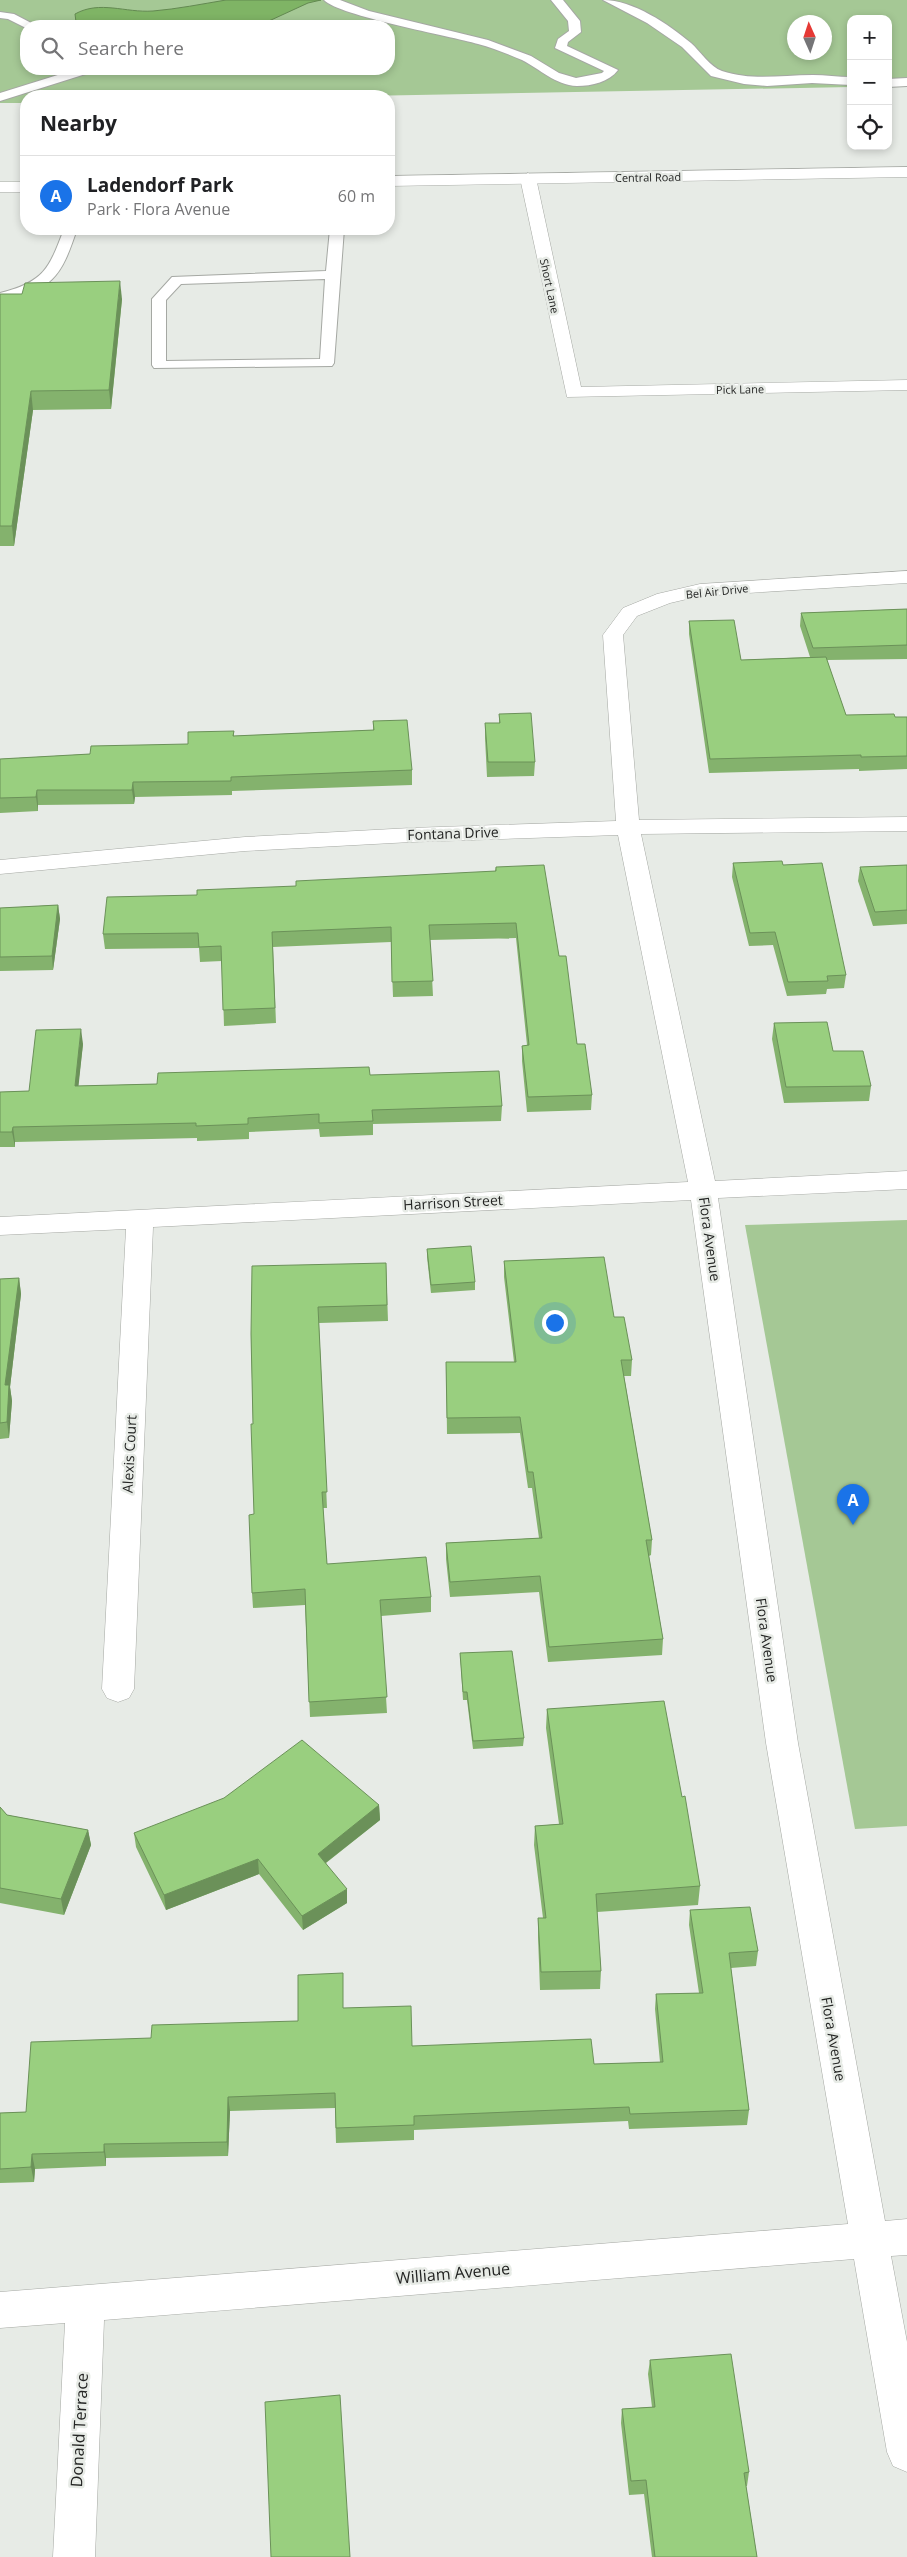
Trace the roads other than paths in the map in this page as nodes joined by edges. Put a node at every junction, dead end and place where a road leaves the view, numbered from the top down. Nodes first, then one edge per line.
1 (330, 0) edge
2 (557, 0) edge
3 (609, 0) edge
4 (0, 15) edge
5 (394, 20) edge
6 (395, 20) edge
7 (20, 21) edge
8 (71, 75) edge
9 (847, 81) edge
10 (907, 82) edge
11 (892, 83) edge
12 (27, 90) edge
13 (20, 93) edge
14 (0, 97) edge
15 (907, 172) edge
16 (528, 178) junction
17 (395, 181) edge
18 (0, 187) edge
19 (20, 187) edge
20 (68, 235) edge
21 (336, 235) edge
22 (332, 275) junction
23 (0, 298) edge
24 (907, 385) edge
25 (573, 392) joint
26 (907, 577) edge
27 (907, 824) edge
28 (628, 827) junction
29 (0, 866) edge
30 (907, 1180) edge
31 (703, 1189) junction
32 (140, 1219) junction
33 (0, 1226) edge
34 (118, 1689) dead end
35 (907, 2237) edge
36 (869, 2239) junction
37 (85, 2303) junction
38 (0, 2310) edge
39 (907, 2452) edge
40 (74, 2557) edge

1 - 5 lane
2 - 6 lane
3 - 9 lane
4 - 7 lane
8 - 12 lane
10 - 11 lane
13 - 14 lane
15 - 16 street, Central Road
16 - 17 street, Central Road
16 - 25 street, Short Lane
18 - 19 street
20 - 23 lane
21 - 22 lane
22 - 22 lane
24 - 25 street, Pick Lane
26 - 28 street, Bel Air Drive
27 - 28 street, Fontana Drive
28 - 29 street, Fontana Drive
28 - 31 street, Flora Avenue
30 - 31 street, Harrison Street
31 - 32 street, Harrison Street
31 - 36 street, Flora Avenue
32 - 33 street, Harrison Street
32 - 34 street, Alexis Court
35 - 36 street, William Avenue
36 - 37 street, William Avenue
36 - 39 street, Flora Avenue
37 - 38 street, William Avenue
37 - 40 street, Donald Terrace

